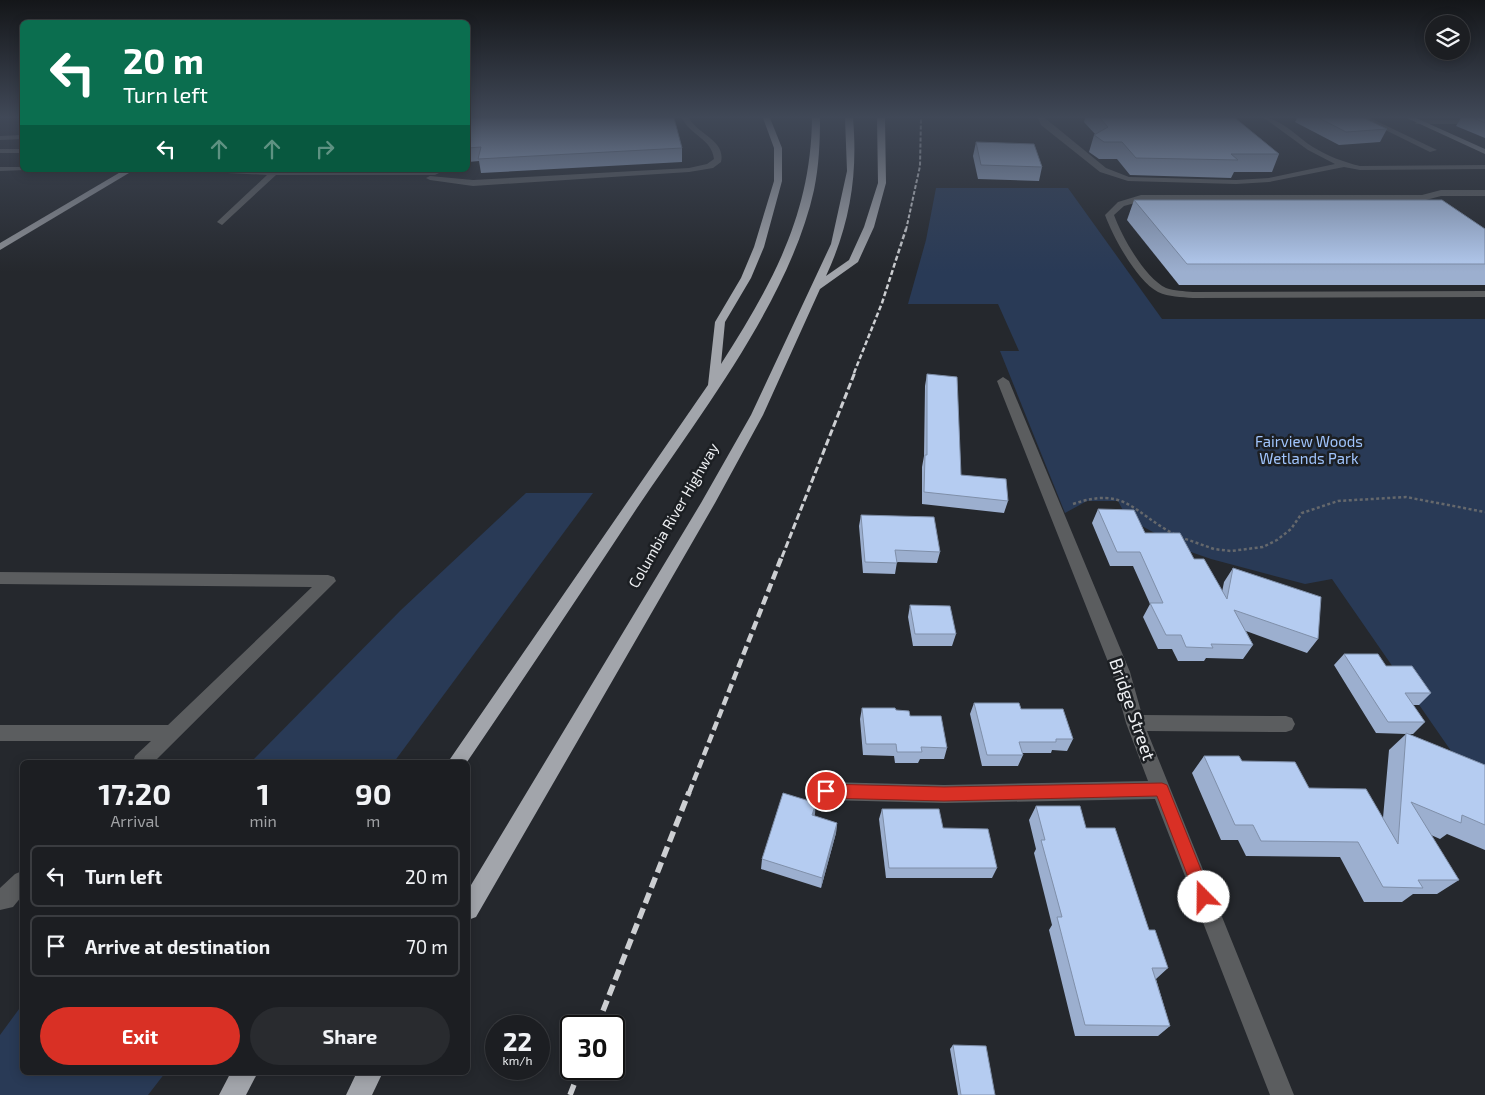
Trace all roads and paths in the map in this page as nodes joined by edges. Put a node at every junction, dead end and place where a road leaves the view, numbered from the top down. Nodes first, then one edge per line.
1 (694, 169) edge
2 (778, 169) edge
3 (814, 169) edge
4 (850, 169) edge
5 (882, 169) edge
6 (1101, 169) edge
7 (1321, 169) edge
8 (127, 172) edge
9 (273, 172) edge
10 (314, 172) edge
11 (1485, 193) edge
12 (222, 222) dead end
13 (0, 247) edge
14 (816, 287) junction
15 (1485, 294) edge
16 (1003, 381) dead end
17 (712, 388) junction
18 (1055, 509) junction
19 (1485, 512) edge
20 (0, 578) edge
21 (1135, 723) junction
22 (1286, 724) dead end
23 (0, 733) edge
24 (172, 733) junction
25 (144, 760) edge
26 (458, 760) edge
27 (1162, 790) junction
28 (826, 791) dead end
29 (20, 883) edge
30 (0, 899) edge
31 (470, 907) edge
32 (244, 1075) edge
33 (369, 1075) edge
34 (231, 1095) edge
35 (358, 1095) edge
36 (1282, 1095) edge

1 - 10 street
2 - 17 highway
3 - 17 highway
4 - 14 highway, Columbia River Highway
5 - 14 highway
6 - 7 street
8 - 13 main road
9 - 12 street
11 - 15 street
14 - 31 highway, Columbia River Highway
16 - 18 street, Bridge Street
17 - 26 highway
18 - 19 path
18 - 21 street, Bridge Street
20 - 24 street
21 - 22 street
21 - 27 street, Bridge Street
23 - 24 street
24 - 25 street
27 - 28 street
27 - 36 street, Bridge Street
29 - 30 street
32 - 34 highway
33 - 35 highway

